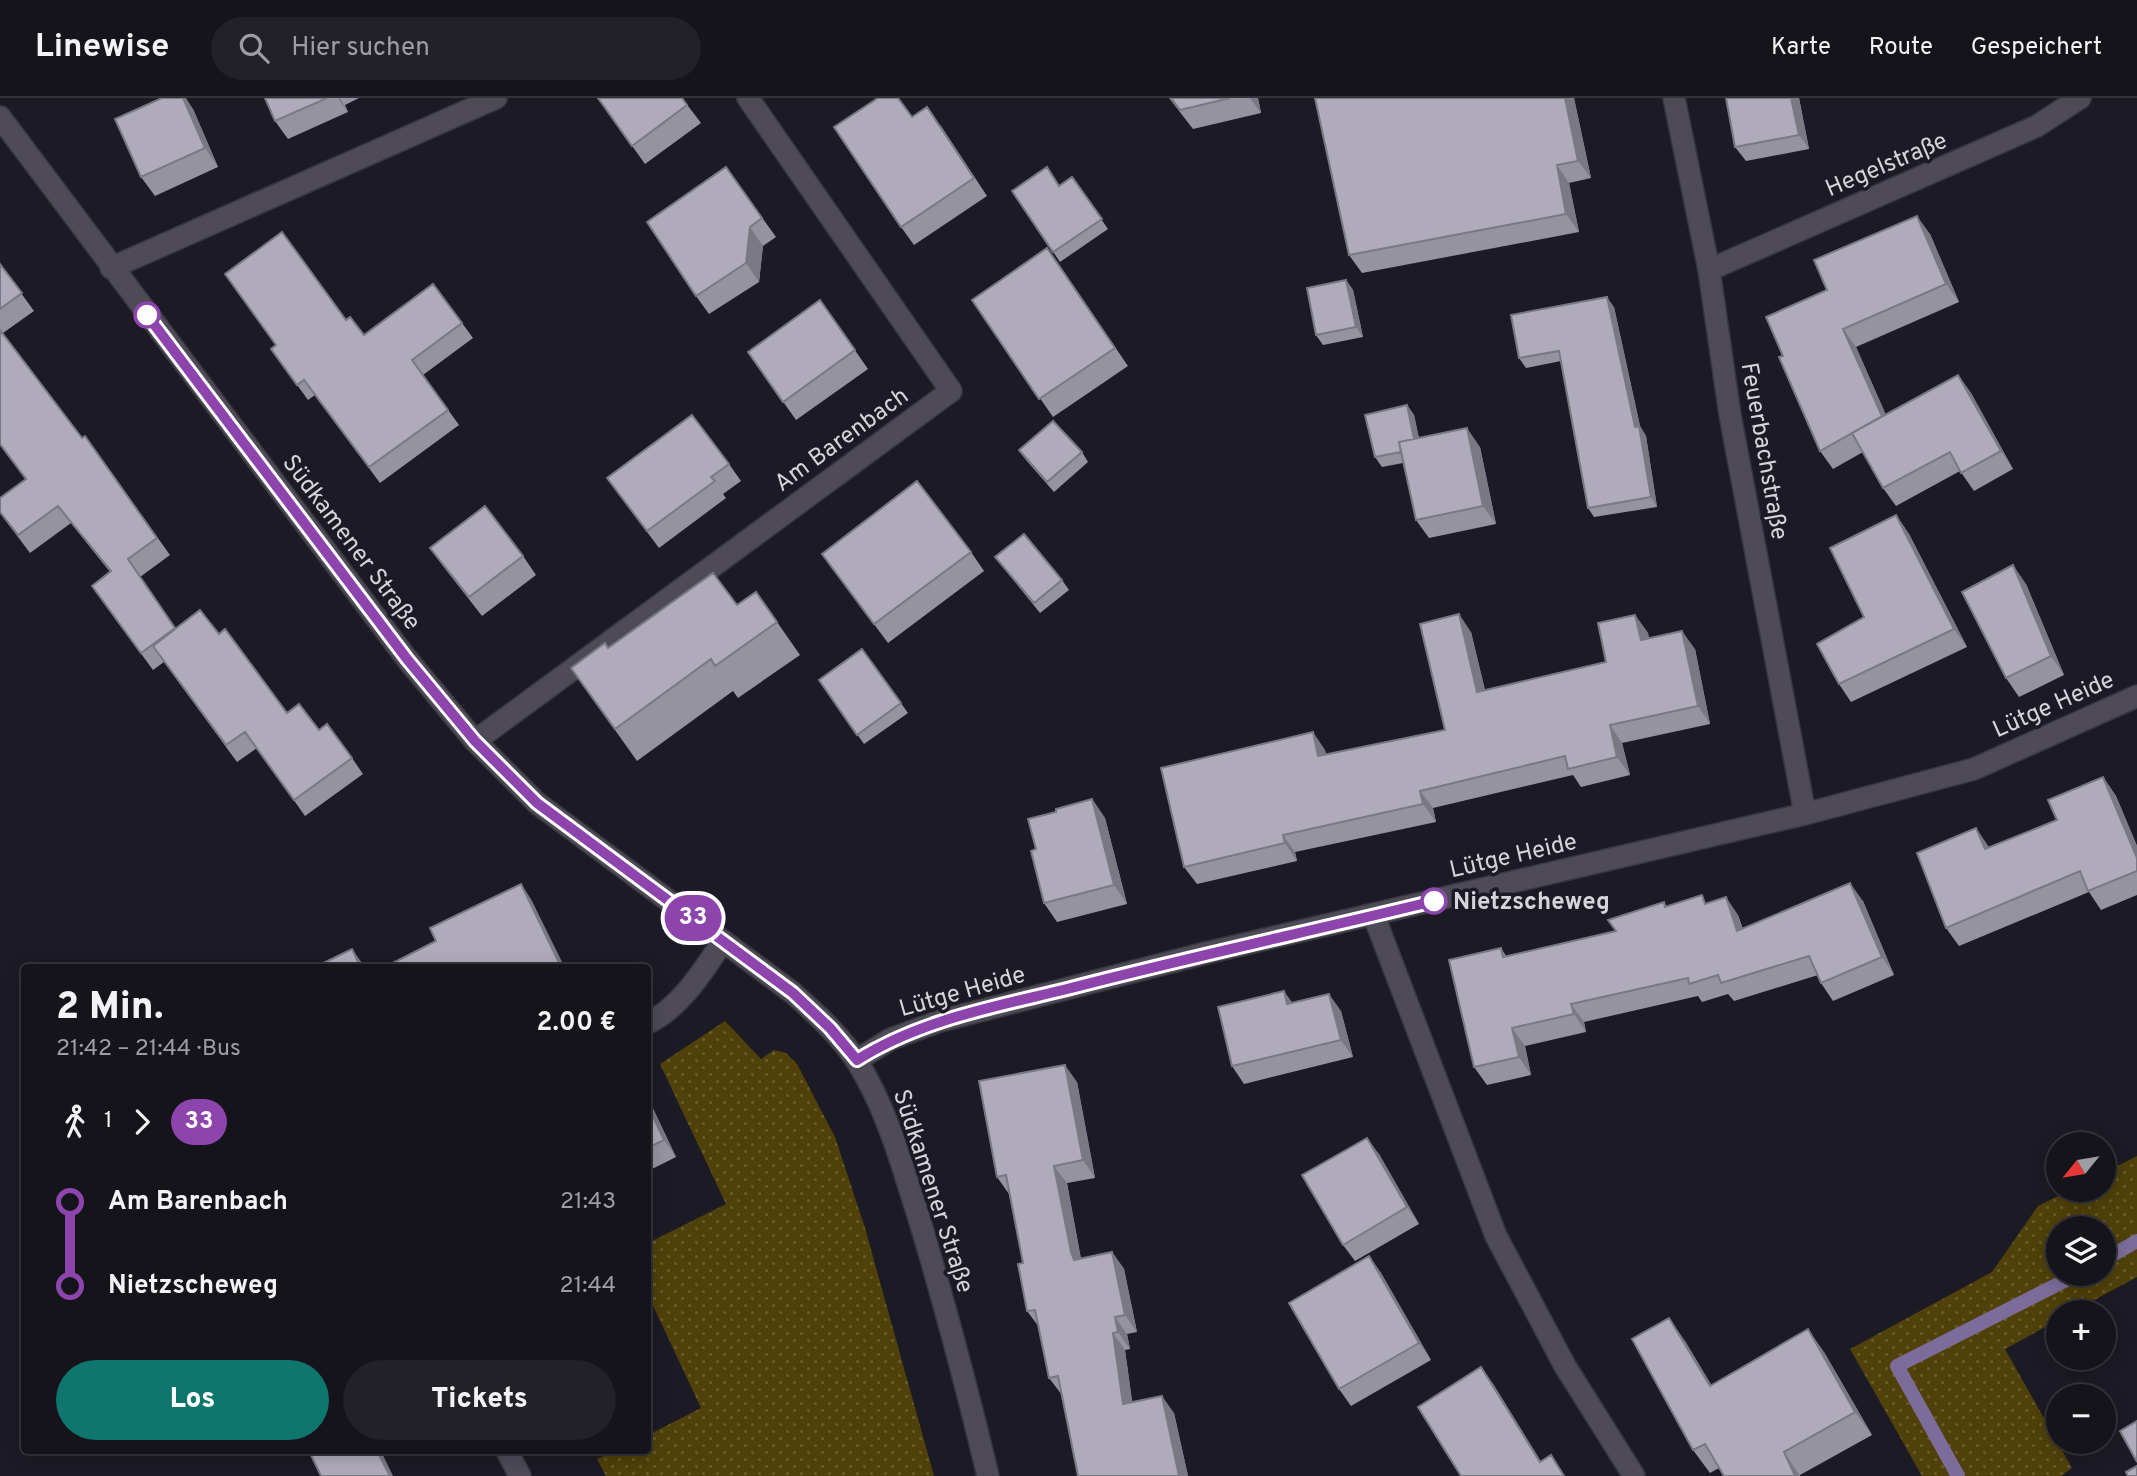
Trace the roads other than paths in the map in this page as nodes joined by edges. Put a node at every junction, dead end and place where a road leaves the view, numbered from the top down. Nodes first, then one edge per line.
1 (496, 98) edge
2 (748, 98) edge
3 (1674, 98) edge
4 (2080, 98) edge
5 (0, 117) edge
6 (111, 268) junction
7 (1709, 270) junction
8 (2137, 696) edge
9 (475, 741) junction
10 (1805, 814) junction
11 (1374, 916) junction
12 (723, 941) junction
13 (651, 1021) edge
14 (857, 1060) junction
15 (509, 1454) edge
16 (520, 1476) edge
17 (988, 1476) edge
18 (1634, 1476) edge

1 - 6 street
2 - 9 street, Am Barenbach
3 - 7 street, Feuerbachstraße
4 - 7 street, Hegelstraße
5 - 6 street, Südkamener Straße
6 - 9 street, Südkamener Straße
7 - 10 street, Feuerbachstraße
8 - 10 street, Lütge Heide
9 - 12 street, Südkamener Straße
10 - 11 street, Lütge Heide
11 - 14 street, Lütge Heide
11 - 18 street
12 - 13 street
12 - 14 street, Südkamener Straße
14 - 17 street, Südkamener Straße
15 - 16 street

